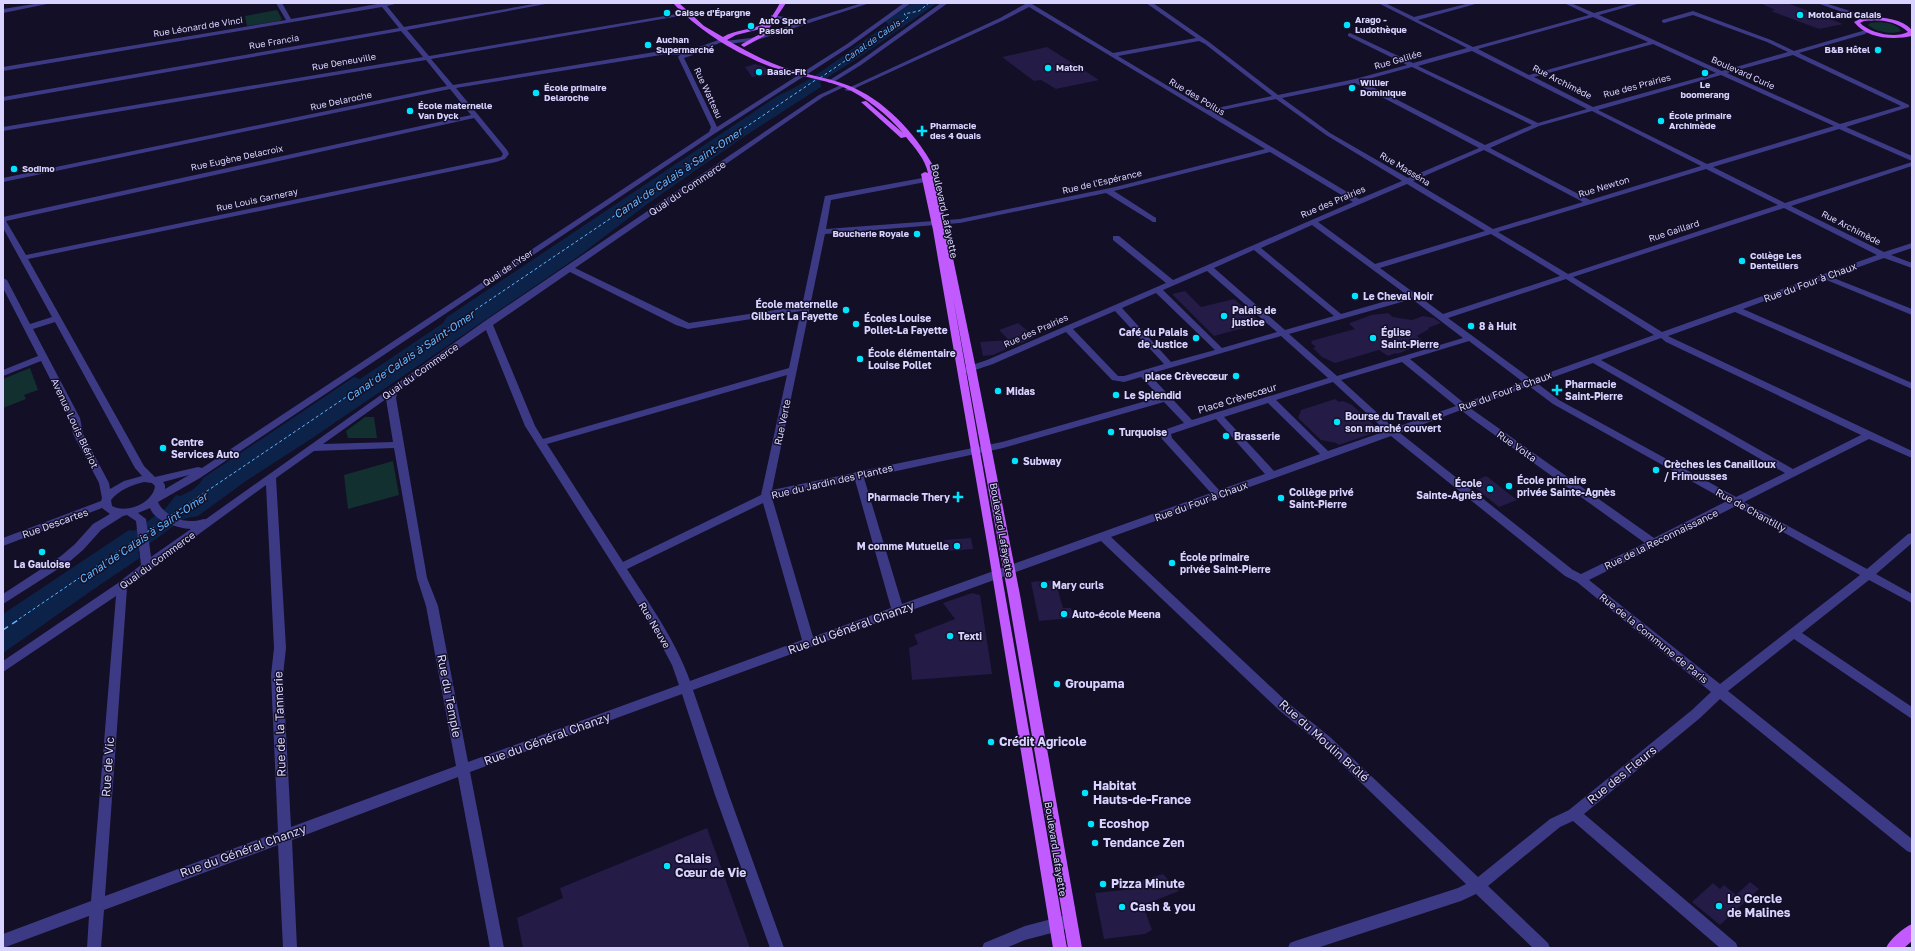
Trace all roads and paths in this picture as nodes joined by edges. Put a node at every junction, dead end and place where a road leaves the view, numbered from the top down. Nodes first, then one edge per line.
1 (49, 3) edge
2 (279, 3) edge
3 (396, 3) edge
4 (548, 3) edge
5 (676, 3) edge
6 (783, 3) edge
7 (868, 3) edge
8 (908, 3) edge
9 (945, 3) edge
10 (1149, 3) edge
11 (1381, 3) edge
12 (1476, 3) edge
13 (1567, 3) edge
14 (1638, 3) edge
15 (1813, 3) edge
16 (1820, 3) edge
17 (1029, 4) edge
18 (383, 5) junction
19 (3, 11) edge
20 (688, 14) junction
21 (1593, 15) junction
22 (773, 18) junction
23 (1414, 19) junction
24 (1872, 19) junction
25 (1885, 20) junction
26 (1908, 20) dead end
27 (290, 21) junction
28 (1664, 21) dead end
29 (1858, 21) junction
30 (809, 22) junction
31 (403, 29) junction
32 (1867, 30) junction
33 (1911, 32) edge
34 (1350, 35) dead end
35 (758, 38) junction
36 (727, 39) junction
37 (1199, 39) junction
38 (1653, 42) junction
39 (741, 43) junction
40 (1472, 49) junction
41 (1794, 53) junction
42 (688, 54) junction
43 (1111, 55) junction
44 (427, 58) junction
45 (683, 61) joint
46 (1412, 65) junction
47 (3, 68) edge
48 (803, 73) junction
49 (1721, 73) junction
50 (1528, 77) junction
51 (1356, 81) junction
52 (830, 82) junction
53 (451, 88) junction
54 (845, 88) junction
55 (1278, 98) junction
56 (3, 99) edge
57 (1592, 109) junction
58 (1206, 112) junction
59 (476, 116) junction
60 (1537, 125) junction
61 (1840, 126) junction
62 (3, 129) edge
63 (712, 133) junction
64 (1484, 147) junction
65 (1270, 150) junction
66 (1912, 159) edge
67 (1912, 164) edge
68 (1707, 166) junction
69 (930, 179) junction
70 (3, 180) edge
71 (1407, 182) junction
72 (1108, 191) junction
73 (1358, 202) junction
74 (1589, 202) junction
75 (1784, 205) junction
76 (3, 220) edge
77 (1153, 220) dead end
78 (1313, 222) junction
79 (939, 223) junction
80 (1491, 231) junction
81 (822, 232) junction
82 (1116, 238) dead end
83 (1912, 245) edge
84 (1254, 247) junction
85 (1883, 255) junction
86 (23, 258) junction
87 (1912, 266) edge
88 (1208, 267) junction
89 (1375, 267) junction
90 (569, 268) junction
91 (1566, 276) junction
92 (1825, 277) junction
93 (3, 280) edge
94 (1172, 282) junction
95 (1157, 289) junction
96 (1414, 296) junction
97 (1116, 307) junction
98 (806, 308) junction
99 (1736, 309) junction
100 (1912, 312) edge
101 (1340, 317) junction
102 (1442, 317) junction
103 (57, 318) junction
104 (488, 323) junction
105 (28, 328) junction
106 (1067, 328) junction
107 (1283, 333) junction
108 (1662, 336) junction
109 (1471, 338) junction
110 (1221, 351) junction
111 (43, 357) junction
112 (1403, 358) junction
113 (1594, 360) junction
114 (1170, 366) junction
115 (972, 369) junction
116 (793, 370) junction
117 (962, 372) junction
118 (3, 373) edge
119 (1144, 374) junction
120 (1334, 379) junction
121 (1530, 383) junction
122 (1912, 386) edge
123 (394, 389) junction
124 (1166, 398) junction
125 (1269, 399) junction
126 (1462, 407) junction
127 (1217, 415) junction
128 (1190, 424) junction
129 (1393, 433) junction
130 (1870, 435) junction
131 (540, 443) junction
132 (398, 445) junction
133 (312, 448) junction
134 (986, 448) junction
135 (975, 450) junction
136 (1912, 455) edge
137 (1327, 456) junction
138 (213, 463) junction
139 (1793, 473) junction
140 (858, 474) junction
141 (1273, 476) junction
142 (271, 477) junction
143 (152, 480) junction
144 (1218, 495) junction
145 (766, 496) junction
146 (154, 499) junction
147 (106, 501) junction
148 (1737, 501) junction
149 (124, 512) junction
150 (221, 514) junction
151 (1103, 536) junction
152 (1912, 537) edge
153 (3, 542) edge
154 (1654, 543) junction
155 (147, 566) junction
156 (620, 568) junction
157 (1003, 572) junction
158 (1868, 574) junction
159 (1581, 579) junction
160 (122, 586) junction
161 (1912, 599) edge
162 (3, 600) edge
163 (898, 611) junction
164 (1794, 633) junction
165 (808, 643) junction
166 (3, 666) edge
167 (686, 688) junction
168 (1721, 690) junction
169 (1912, 714) edge
170 (464, 769) junction
171 (1574, 814) junction
172 (284, 836) junction
173 (1912, 847) edge
174 (1477, 886) junction
175 (98, 905) junction
176 (1070, 921) junction
177 (1056, 924) junction
178 (1912, 931) edge
179 (3, 941) edge
180 (94, 948) edge
181 (290, 948) edge
182 (497, 948) edge
183 (777, 948) edge
184 (989, 948) edge
185 (1060, 948) edge
186 (1075, 948) edge
187 (1295, 948) edge
188 (1543, 948) edge
189 (1730, 948) edge
190 (1893, 948) edge

1 - 19 street
2 - 27 street
3 - 18 street, Rue Léonard de Vinci
4 - 31 street, Rue Francia
5 - 20 main road
6 - 22 main road
7 - 30 street, Rue Delaroche
8 - 48 street, Quai de l'Yser
9 - 52 street
10 - 37 street, Rue Masséna
11 - 23 street, Rue Archimède
12 - 23 street
13 - 21 street, Boulevard Curie
14 - 21 street, Rue Galilée
15 - 29 street
16 - 24 street
17 - 43 street, Rue des Poilus
17 - 54 street, Quai du Commerce
18 - 27 street, Rue Léonard de Vinci
18 - 31 street
20 - 36 main road
20 - 44 street, Rue Deneuville
21 - 38 street, Boulevard Curie
21 - 40 street, Rue Galilée
22 - 30 street
22 - 35 main road
22 - 36 main road
23 - 40 street, Rue Archimède
24 - 25 main road
24 - 29 main road
25 - 26 main road
25 - 33 main road
27 - 47 street, Rue Léonard de Vinci
28 - 41 street
29 - 32 main road
30 - 35 street, Rue Delaroche
31 - 44 street
31 - 56 street, Rue Francia
32 - 33 main road
32 - 41 street, Rue des Prairies
34 - 46 street
35 - 39 street, Rue Delaroche
36 - 39 street, Rue Delaroche
36 - 42 street, Rue Delaroche
36 - 48 main road
37 - 43 street
37 - 55 street, Rue Masséna
38 - 49 street, Boulevard Curie
38 - 50 street
39 - 48 main road
40 - 46 street, Rue Galilée
40 - 50 street, Rue Archimède
41 - 49 street, Rue des Prairies
41 - 61 street, Rue Newton
42 - 45 street, Rue Delaroche
42 - 53 street, Rue Delaroche
43 - 58 street, Rue des Poilus
44 - 53 street
44 - 62 street, Rue Deneuville
45 - 63 street, Rue Watteau
46 - 51 street, Rue Galilée
46 - 60 street
48 - 52 main road, Boulevard Lafayette
48 - 63 street, Quai de l'Yser
49 - 57 street, Rue des Prairies
49 - 61 street, Boulevard Curie
50 - 57 street, Rue Archimède
51 - 55 street, Rue Galilée
51 - 64 street
52 - 54 main road, Boulevard Lafayette
53 - 59 street
53 - 70 street, Rue Delaroche
54 - 69 main road, Boulevard Lafayette
54 - 90 street, Quai du Commerce
55 - 58 street, Rue Galilée
55 - 71 street, Rue Masséna
57 - 60 street, Rue des Prairies
57 - 68 street, Rue Archimède
58 - 65 street, Rue des Poilus
59 - 76 street, Rue Eugène Delacroix
59 - 86 street, Rue Louis Garneray
60 - 64 street, Rue des Prairies
61 - 66 street, Boulevard Curie
61 - 68 street, Rue Newton
63 - 138 street, Quai de l'Yser
64 - 71 street, Rue des Prairies
64 - 74 street
65 - 72 street, Rue de l'Espérance
65 - 73 street, Rue des Poilus
67 - 75 street, Rue Gaillard
68 - 74 street, Rue Newton
68 - 75 street, Rue Archimède
69 - 79 main road, Boulevard Lafayette
69 - 81 street, Rue Verte
71 - 73 street, Rue des Prairies
71 - 80 street, Rue Masséna
72 - 77 street
72 - 79 street, Rue de l'Espérance
73 - 78 street, Rue des Prairies
74 - 80 street, Rue Newton
75 - 85 street, Rue Archimède
75 - 91 street, Rue Gaillard
76 - 86 street
78 - 84 street, Rue des Prairies
78 - 89 street, Rue de Chantilly
79 - 81 street, Rue de l'Espérance
79 - 115 main road, Boulevard Lafayette
79 - 117 main road, Boulevard Lafayette
80 - 89 street, Rue Newton
80 - 91 street, Rue Masséna
81 - 98 street, Rue Verte
82 - 94 street
83 - 85 street, Rue du Four à Chaux
84 - 88 street, Rue des Prairies
84 - 101 street
85 - 87 street, Rue Archimède
85 - 92 street, Rue du Four à Chaux
86 - 103 street
88 - 94 street, Rue des Prairies
88 - 107 street
89 - 96 street, Rue de Chantilly
90 - 98 street
90 - 104 street, Quai du Commerce
91 - 102 street, Rue Gaillard
91 - 108 street, Rue Masséna
92 - 99 street, Rue du Four à Chaux
92 - 100 street
93 - 105 street, Avenue Louis Blériot
94 - 95 street, Rue des Prairies
95 - 97 street, Rue des Prairies
95 - 110 street
96 - 101 street
96 - 102 street, Rue de Chantilly
97 - 106 street, Rue des Prairies
97 - 114 street
98 - 116 street, Rue Verte
99 - 108 street, Rue du Four à Chaux
99 - 122 street
101 - 107 street
102 - 109 street, Rue de Chantilly
103 - 105 street
103 - 143 street
104 - 123 street, Quai du Commerce
104 - 131 street, Rue Neuve
105 - 111 street, Avenue Louis Blériot
106 - 115 street, Rue des Prairies
106 - 119 street
107 - 110 street
107 - 120 street
108 - 113 street, Rue du Four à Chaux
108 - 130 street, Rue Masséna
109 - 112 street, Place Crèvecœur
109 - 121 street, Rue de Chantilly
110 - 114 street
111 - 118 street
111 - 147 street, Avenue Louis Blériot
112 - 120 street, Place Crèvecœur
112 - 126 street, Rue Volta
113 - 121 street, Rue du Four à Chaux
113 - 139 street
114 - 119 street
115 - 117 street, Rue des Prairies
115 - 134 main road, Boulevard Lafayette
116 - 131 street
116 - 145 street, Rue Verte
117 - 135 main road, Boulevard Lafayette
119 - 124 street, Place Crèvecœur
120 - 125 street, Place Crèvecœur
120 - 129 street, Rue de la Commune de Paris
121 - 126 street, Rue du Four à Chaux
121 - 148 street, Rue de Chantilly
123 - 132 street, Rue du Temple
123 - 133 street, Quai du Commerce
124 - 128 street, Place Crèvecœur
124 - 134 street, Rue du Jardin des Plantes
125 - 127 street, Place Crèvecœur
125 - 137 street
126 - 129 street, Rue du Four à Chaux
126 - 154 street, Rue Volta
127 - 128 street, Place Crèvecœur
127 - 141 street
128 - 144 street
129 - 137 street, Rue du Four à Chaux
129 - 159 street, Rue de la Commune de Paris
130 - 136 street, Rue Masséna
130 - 139 street, Rue de la Reconnaissance
131 - 156 street, Rue Neuve
132 - 133 street
132 - 170 street, Rue du Temple
133 - 142 street, Quai du Commerce
134 - 135 street, Rue du Jardin des Plantes
134 - 157 main road, Boulevard Lafayette
135 - 140 street, Rue du Jardin des Plantes
135 - 157 main road, Boulevard Lafayette
137 - 141 street, Rue du Four à Chaux
138 - 143 street, Quai de l'Yser
138 - 146 street, Quai de l'Yser
139 - 148 street, Rue de la Reconnaissance
140 - 145 street, Rue du Jardin des Plantes
140 - 163 street
141 - 144 street, Rue du Four à Chaux
142 - 150 street, Quai du Commerce
142 - 172 street, Rue de la Tannerie
143 - 146 street
143 - 147 street, Rue Descartes
144 - 151 street, Rue du Four à Chaux
145 - 156 street, Rue du Jardin des Plantes
145 - 165 street, Rue Verte
146 - 149 street, Quai de l'Yser
146 - 150 street
147 - 149 street
147 - 153 street, Rue Descartes
148 - 154 street, Rue de la Reconnaissance
148 - 158 street, Rue de Chantilly
149 - 155 street
149 - 162 street, Quai de l'Yser
150 - 155 street, Quai du Commerce
151 - 157 street, Rue du Four à Chaux
151 - 174 street, Rue du Moulin Brûlé
152 - 158 street, Rue des Fleurs
154 - 159 street, Rue de la Reconnaissance
155 - 160 street, Quai du Commerce
156 - 167 street, Rue Neuve
157 - 163 street, Rue du Général Chanzy
157 - 176 main road, Boulevard Lafayette
157 - 177 main road, Boulevard Lafayette
158 - 161 street, Rue de Chantilly
158 - 164 street, Rue des Fleurs
159 - 168 street, Rue de la Commune de Paris
160 - 166 street, Quai du Commerce
160 - 175 street, Rue de Vic
163 - 165 street, Rue du Général Chanzy
164 - 168 street, Rue des Fleurs
164 - 169 street
165 - 167 street, Rue du Général Chanzy
167 - 170 street, Rue du Général Chanzy
167 - 183 street, Rue Neuve
168 - 171 street, Rue des Fleurs
168 - 173 street, Rue de la Commune de Paris
170 - 172 street, Rue du Général Chanzy
170 - 182 street, Rue du Temple
171 - 174 street, Rue des Fleurs
171 - 189 street
172 - 175 street, Rue du Général Chanzy
172 - 181 street, Rue de la Tannerie
174 - 187 street, Rue des Fleurs
174 - 188 street, Rue du Moulin Brûlé
175 - 179 street, Rue du Général Chanzy
175 - 180 street, Rue de Vic
176 - 177 street
176 - 186 main road, Boulevard Lafayette
177 - 184 street
177 - 185 main road, Boulevard Lafayette
178 - 190 main road

